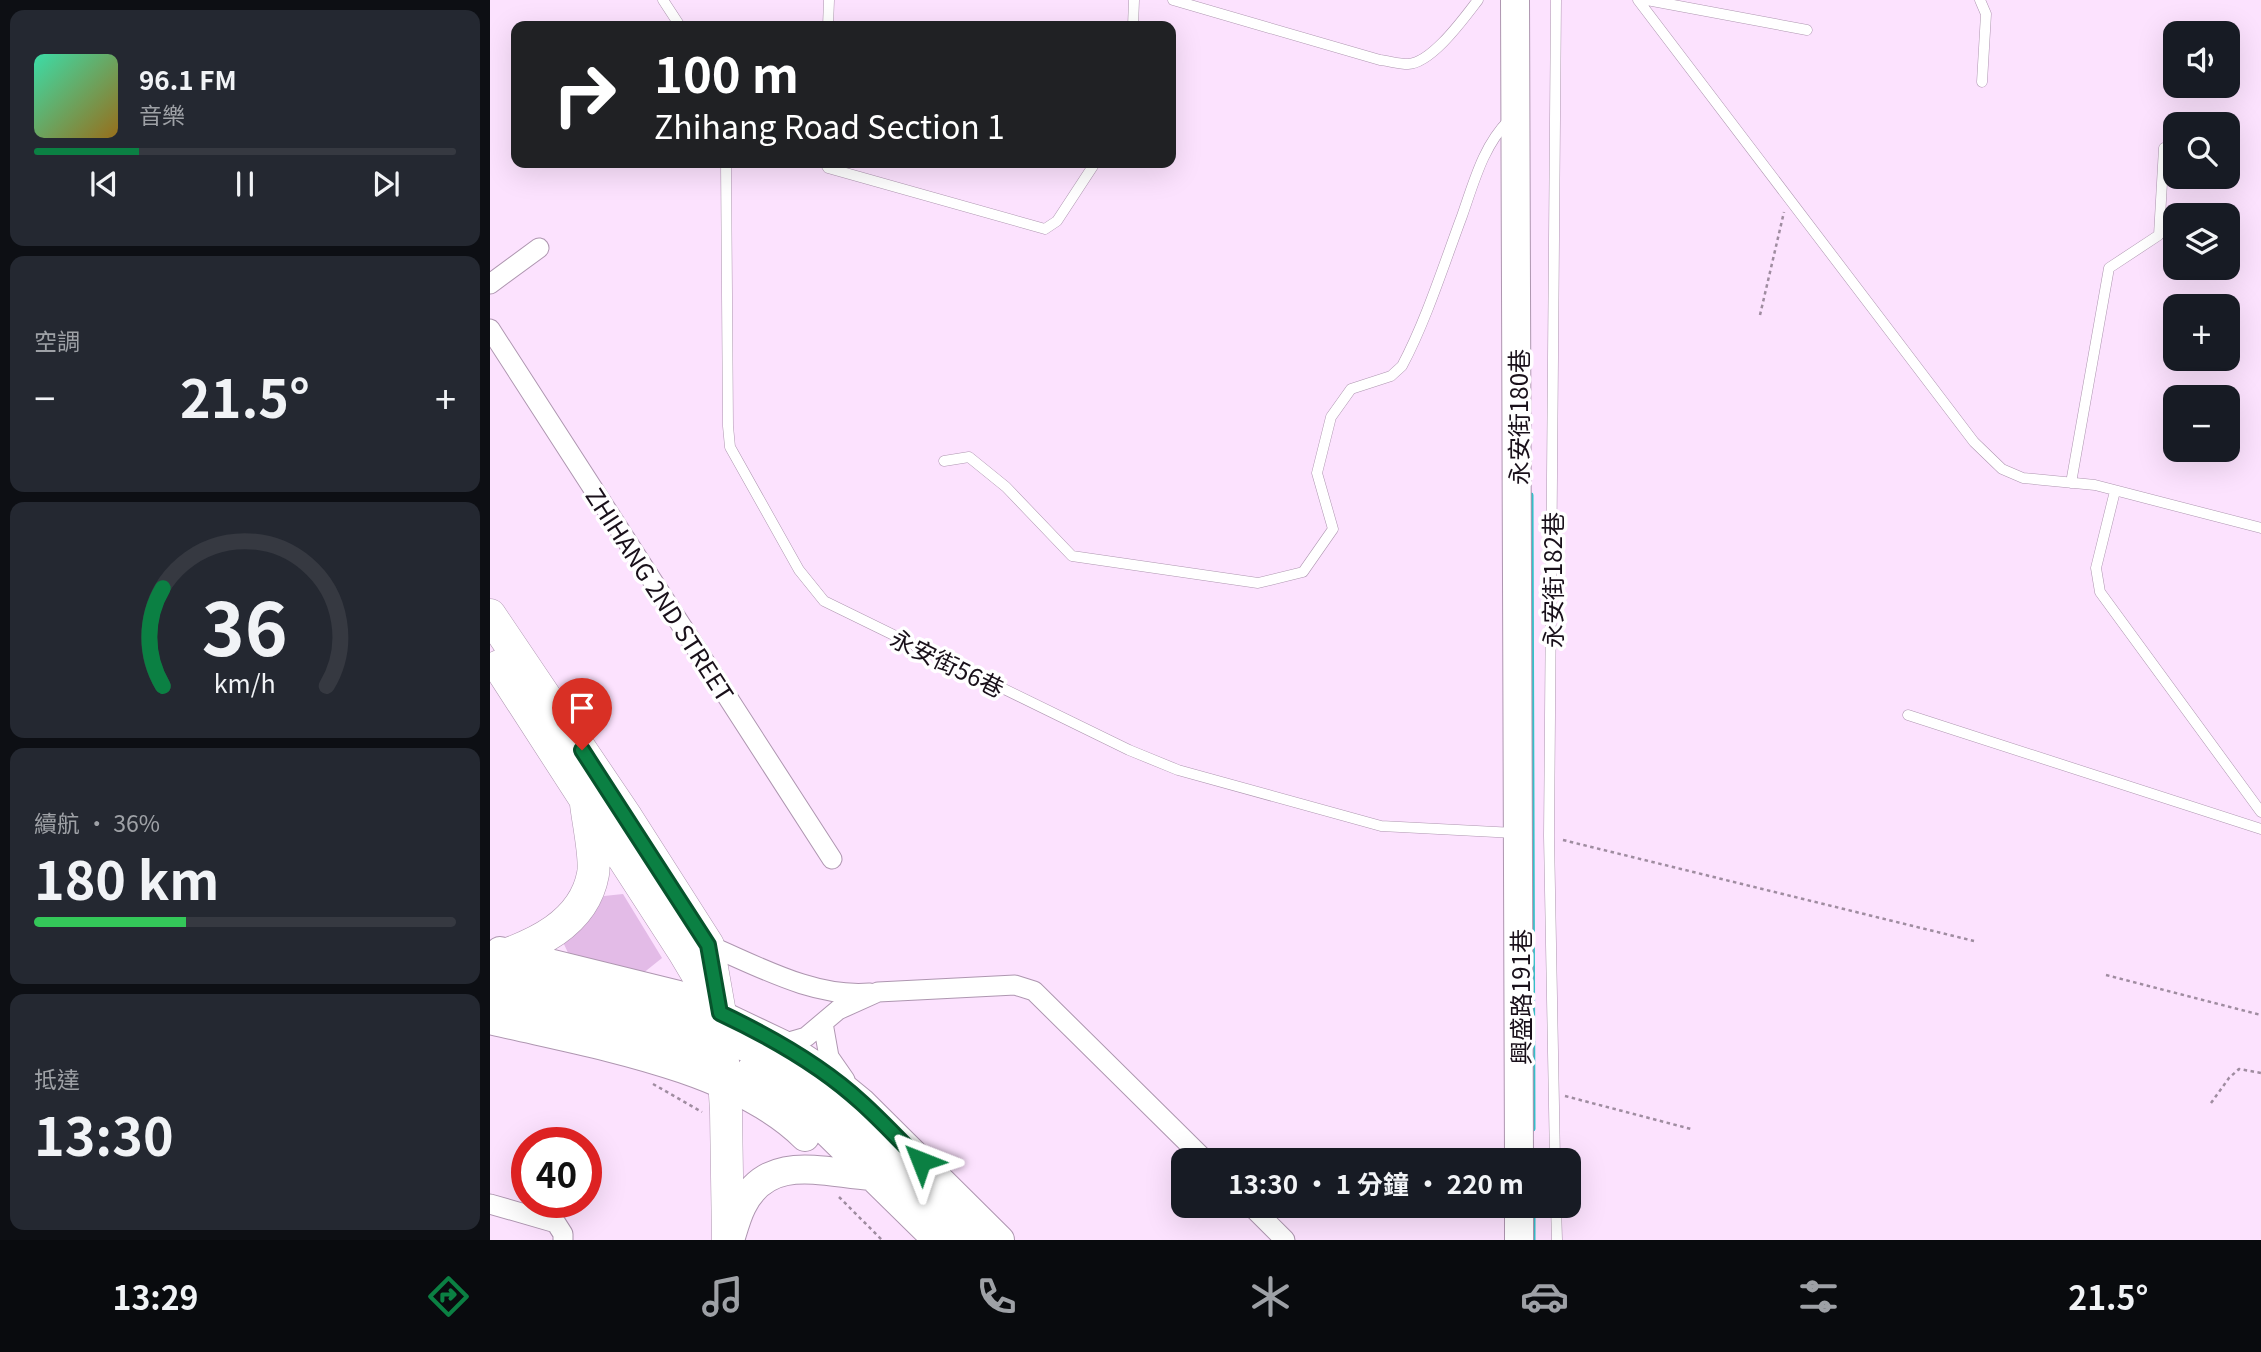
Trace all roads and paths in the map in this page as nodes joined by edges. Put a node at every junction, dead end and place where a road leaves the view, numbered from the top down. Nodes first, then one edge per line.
1 (663, 0) edge
2 (829, 0) edge
3 (1134, 0) edge
4 (1173, 0) edge
5 (1478, 0) edge
6 (1515, 0) edge
7 (1556, 0) edge
8 (1638, 0) edge
9 (1647, 0) edge
10 (1980, 0) edge
11 (677, 21) edge
12 (828, 21) edge
13 (1133, 21) edge
14 (1807, 30) dead end
15 (1982, 82) dead end
16 (1516, 112) junction
17 (2163, 165) edge
18 (726, 168) edge
19 (828, 168) edge
20 (1092, 168) edge
21 (1788, 195) junction
22 (539, 247) dead end
23 (490, 284) edge
24 (1760, 315) dead end
25 (490, 328) edge
26 (944, 461) dead end
27 (2071, 482) junction
28 (2115, 491) junction
29 (2261, 527) edge
30 (490, 615) edge
31 (490, 654) edge
32 (1908, 715) dead end
33 (586, 799) junction
34 (2261, 811) edge
35 (2261, 829) edge
36 (1519, 834) junction
37 (1549, 836) junction
38 (832, 859) dead end
39 (1974, 941) dead end
40 (708, 945) junction
41 (495, 959) edge
42 (2106, 975) dead end
43 (878, 992) junction
44 (490, 995) edge
45 (2261, 1015) edge
46 (490, 1020) edge
47 (824, 1023) junction
48 (782, 1044) junction
49 (722, 1047) junction
50 (2261, 1073) edge
51 (1554, 1094) junction
52 (861, 1102) junction
53 (2211, 1103) dead end
54 (1690, 1129) dead end
55 (1193, 1148) edge
56 (1519, 1148) edge
57 (1555, 1148) edge
58 (851, 1183) junction
59 (490, 1204) edge
60 (1263, 1218) edge
61 (1519, 1218) edge
62 (1556, 1218) edge
63 (560, 1231) edge
64 (729, 1240) edge
65 (882, 1240) edge
66 (909, 1240) edge
67 (937, 1240) edge
68 (970, 1240) edge
69 (1000, 1240) edge
70 (1285, 1240) edge
71 (1519, 1240) edge
72 (1557, 1240) edge

1 - 11 lane
2 - 12 lane
3 - 13 lane
4 - 5 lane
6 - 16 street, 永安街180巷
7 - 37 lane, 永安街182巷
8 - 21 lane
9 - 14 lane
10 - 15 lane
16 - 26 lane
16 - 36 street, 永安街180巷
17 - 27 lane
18 - 36 lane, 永安街56巷
19 - 20 lane
21 - 24 path
21 - 27 lane
22 - 23 street
25 - 38 street, ZHIHANG 2ND STREET
27 - 28 lane
28 - 29 lane
28 - 34 lane
30 - 40 main road
31 - 33 main road
32 - 35 lane
33 - 41 main road
33 - 49 main road
36 - 56 street, 興盛路191巷
37 - 39 path
37 - 51 lane, 永安街182巷
40 - 43 street
40 - 49 main road
41 - 49 street
42 - 45 path
43 - 47 street
43 - 55 street
44 - 49 street
46 - 49 street
47 - 48 street
47 - 52 street
48 - 49 street
48 - 52 street
49 - 58 street
49 - 64 main road
49 - 68 street
50 - 53 path
51 - 54 path
51 - 57 lane, 永安街182巷
52 - 69 street
58 - 64 street
58 - 65 path
58 - 66 street
58 - 67 street
59 - 63 street
60 - 70 street
61 - 71 street
62 - 72 lane

